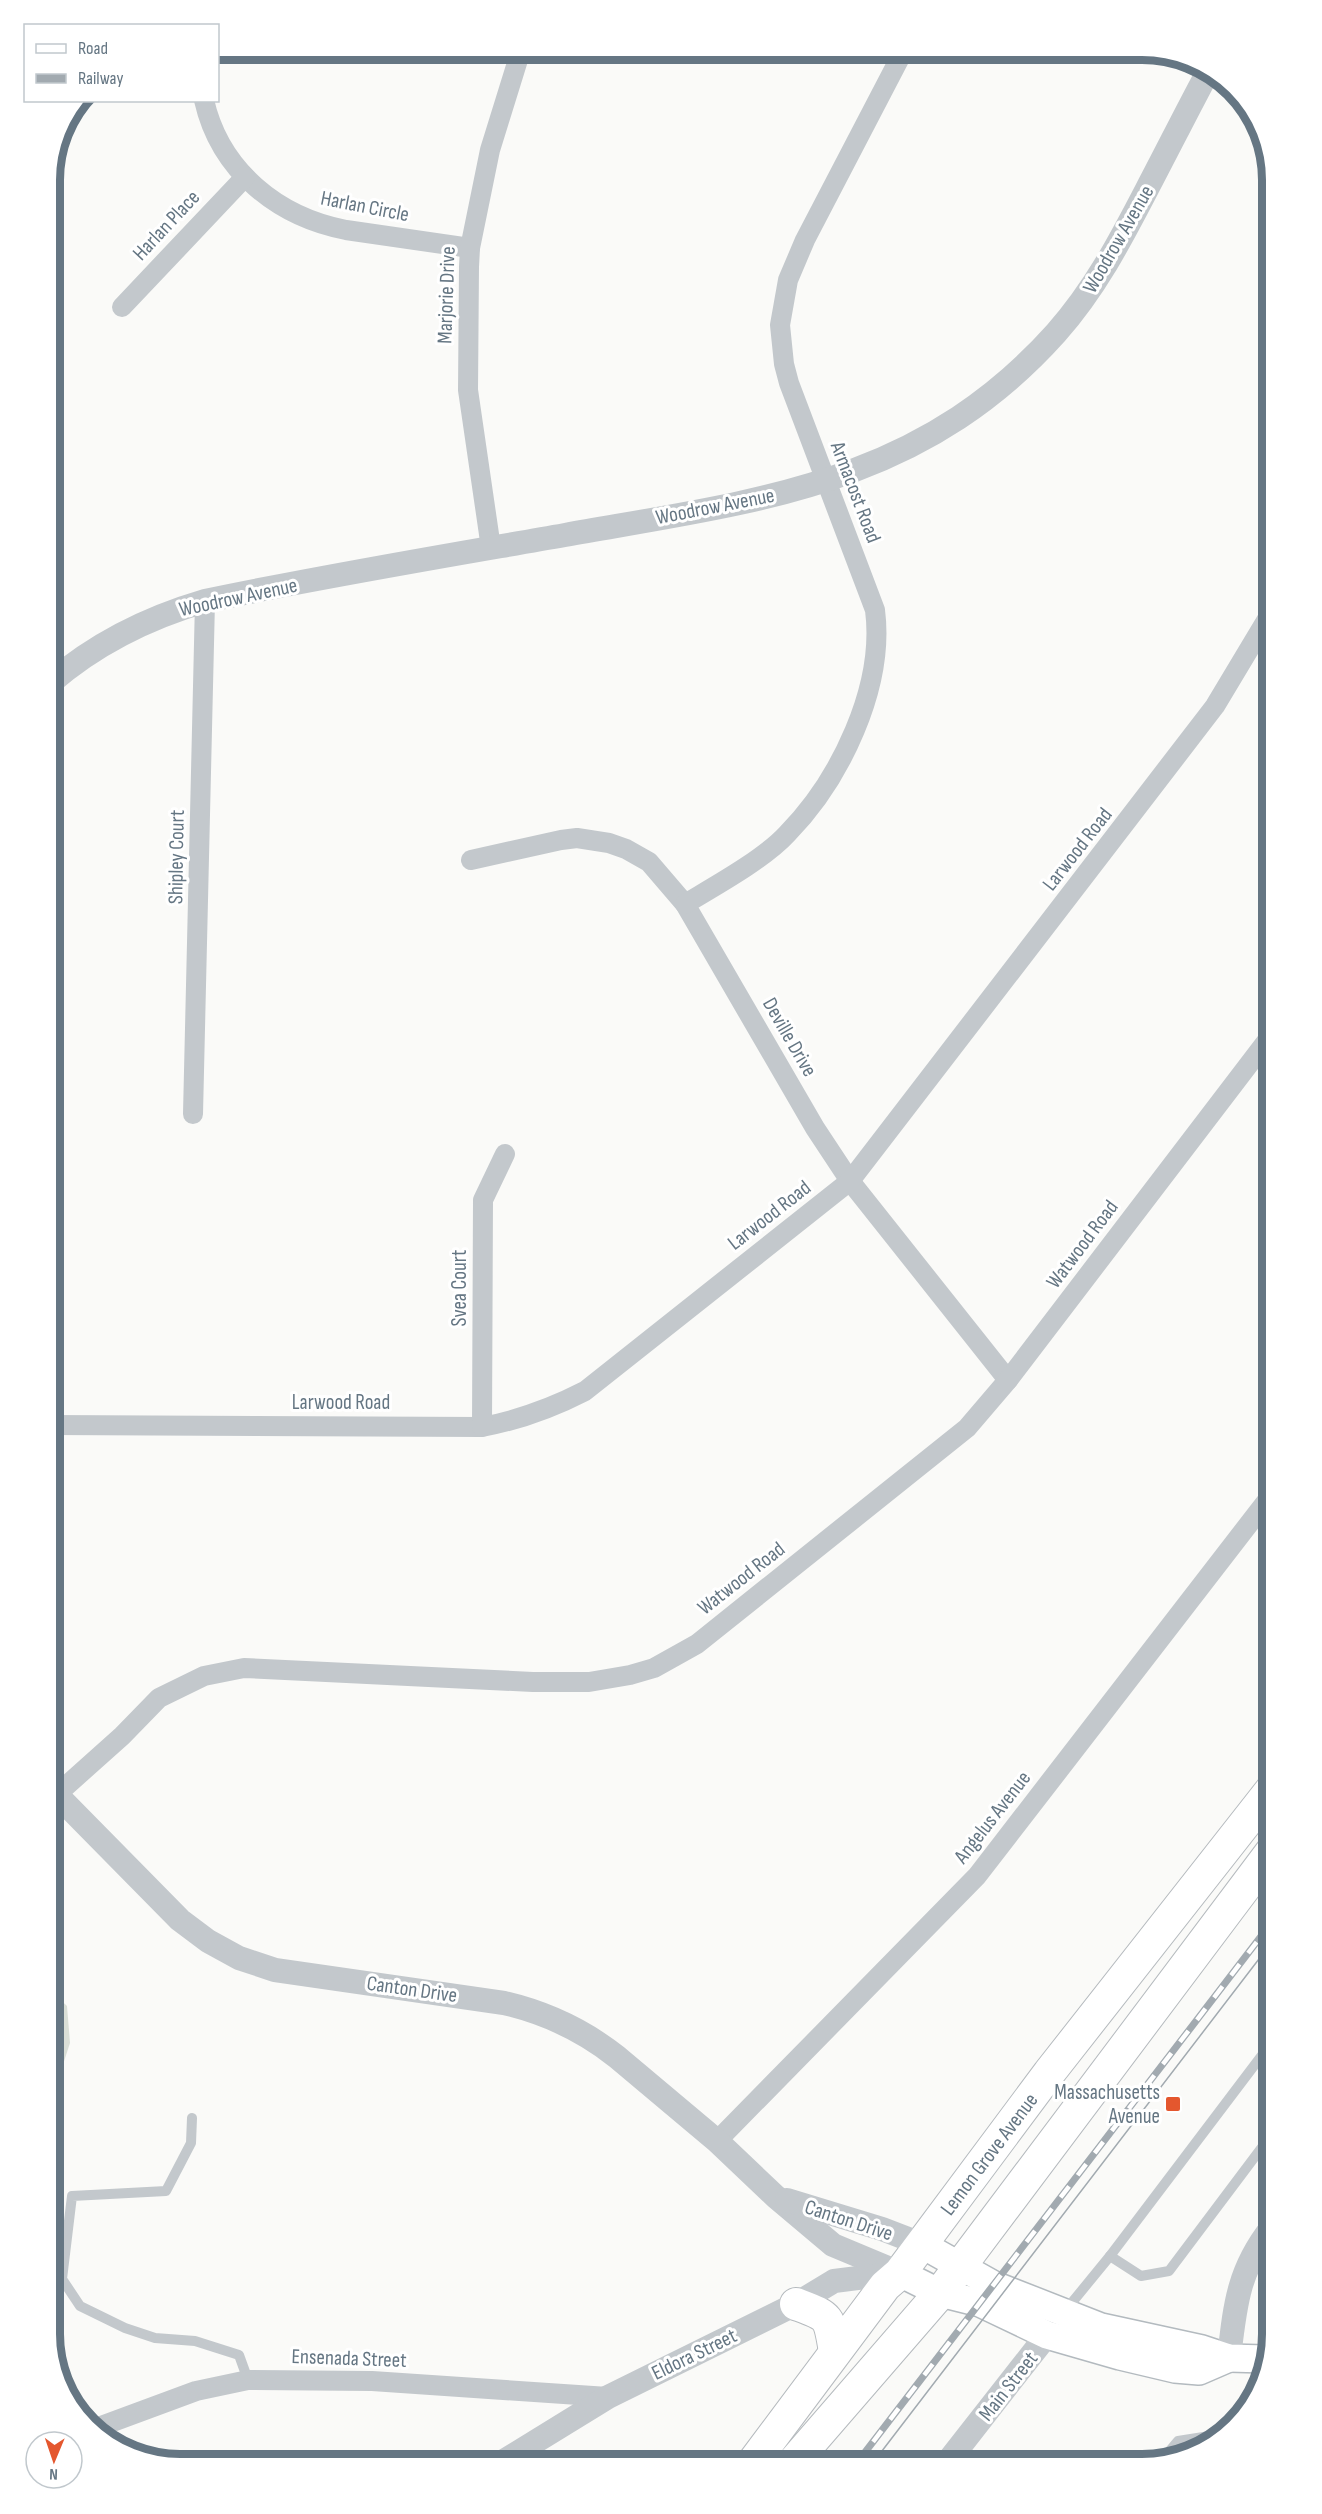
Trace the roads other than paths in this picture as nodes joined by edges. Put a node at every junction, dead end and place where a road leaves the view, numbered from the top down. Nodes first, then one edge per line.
1 (518, 60) edge
2 (899, 60) edge
3 (1205, 78) edge
4 (205, 102) edge
5 (244, 177) junction
6 (470, 248) junction
7 (122, 307) dead end
8 (826, 481) junction
9 (491, 548) junction
10 (205, 601) junction
11 (1262, 627) edge
12 (60, 675) edge
13 (471, 860) dead end
14 (685, 904) junction
15 (1262, 1048) edge
16 (193, 1114) dead end
17 (505, 1154) dead end
18 (850, 1181) junction
19 (1008, 1380) junction
20 (60, 1425) edge
21 (482, 1426) junction
22 (1262, 1507) edge
23 (60, 1785) edge
24 (60, 1798) edge
25 (1262, 1802) edge
26 (1262, 1864) edge
27 (1262, 2055) edge
28 (192, 2118) dead end
29 (717, 2141) junction
30 (1262, 2147) edge
31 (776, 2197) junction
32 (1262, 2240) edge
33 (921, 2244) junction
34 (1110, 2256) junction
35 (961, 2265) junction
36 (900, 2272) junction
37 (940, 2293) junction
38 (796, 2304) junction
39 (1063, 2314) junction
40 (1047, 2335) junction
41 (836, 2352) junction
42 (1229, 2358) junction
43 (1259, 2359) edge
44 (248, 2380) junction
45 (608, 2397) junction
46 (103, 2425) edge
47 (1203, 2437) edge
48 (1170, 2451) edge
49 (515, 2454) edge
50 (760, 2454) edge
51 (801, 2454) edge
52 (954, 2454) edge

1 - 6 street, Marjorie Drive
2 - 8 street, Armacost Road
3 - 8 street, Woodrow Avenue
4 - 5 street, Harlan Circle
5 - 6 street, Harlan Circle
5 - 7 street, Harlan Place
6 - 9 street, Marjorie Drive
8 - 9 street, Woodrow Avenue
8 - 14 street, Armacost Road
9 - 10 street, Woodrow Avenue
10 - 12 street, Woodrow Avenue
10 - 16 street, Shipley Court
11 - 18 street, Larwood Road
13 - 14 street, Deville Drive
14 - 18 street, Deville Drive
15 - 19 street, Watwood Road
17 - 21 street, Svea Court
18 - 19 street, Deville Drive
18 - 21 street, Larwood Road
19 - 23 street, Watwood Road
20 - 21 street, Larwood Road
22 - 29 street, Angelus Avenue
24 - 29 street, Canton Drive
25 - 33 main road, Lemon Grove Avenue
26 - 35 main road
27 - 34 lane
28 - 44 lane
29 - 31 street, Canton Drive
30 - 34 lane
31 - 33 street, Canton Drive
31 - 36 street, Canton Drive
32 - 42 street
33 - 35 main road
33 - 36 main road, Lemon Grove Avenue
34 - 39 lane
35 - 37 main road
35 - 39 main road
36 - 37 main road
36 - 38 street, Eldora Street
36 - 41 main road, Lemon Grove Avenue
37 - 40 main road
37 - 51 main road
38 - 41 main road
38 - 45 street, Eldora Street
39 - 42 main road
40 - 42 main road
40 - 52 street, Main Street
41 - 50 main road, Lemon Grove Avenue
42 - 43 main road
44 - 45 street, Ensenada Street
44 - 46 street, Ensenada Street
45 - 49 street, Eldora Street
47 - 48 lane

